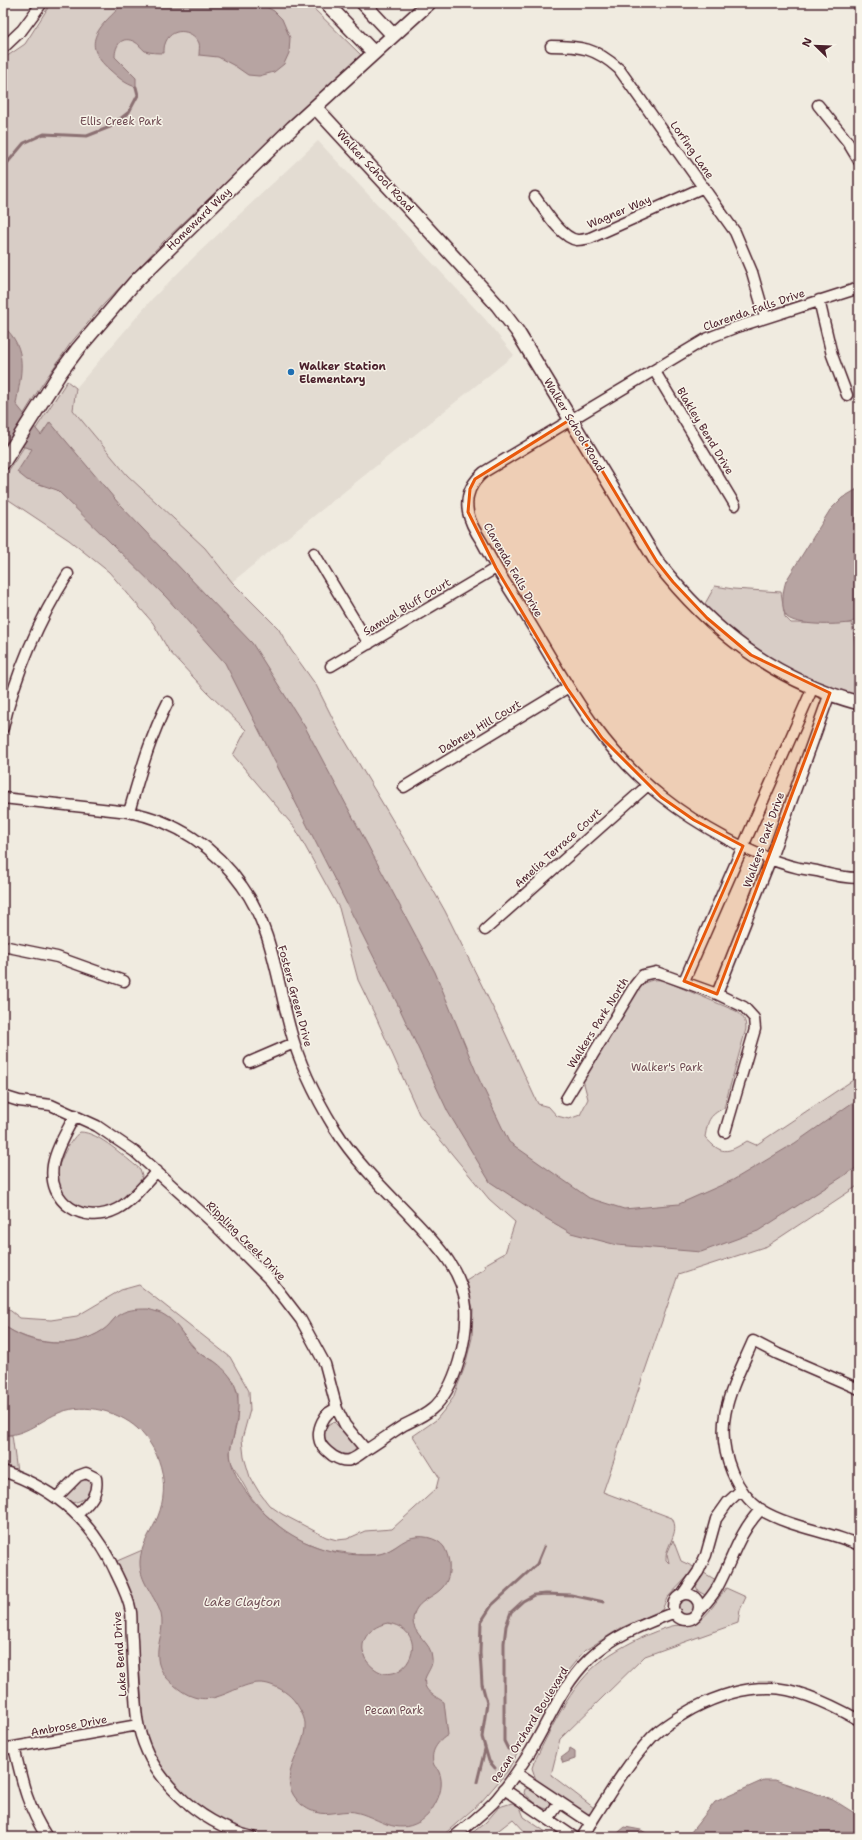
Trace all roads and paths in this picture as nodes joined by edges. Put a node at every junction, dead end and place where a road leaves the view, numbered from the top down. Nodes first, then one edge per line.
1 (42, 3) edge
2 (326, 3) edge
3 (363, 3) edge
4 (429, 3) edge
5 (393, 35) junction
6 (551, 46) dead end
7 (3, 48) edge
8 (374, 52) junction
9 (818, 106) dead end
10 (315, 107) junction
11 (859, 161) edge
12 (704, 187) junction
13 (535, 197) dead end
14 (859, 288) edge
15 (819, 300) junction
16 (765, 318) junction
17 (654, 370) junction
18 (847, 395) dead end
19 (571, 419) junction
20 (4, 462) edge
21 (735, 505) dead end
22 (314, 553) dead end
23 (496, 568) junction
24 (68, 574) dead end
25 (369, 644) junction
26 (331, 666) dead end
27 (813, 687) junction
28 (567, 688) junction
29 (830, 693) junction
30 (168, 702) dead end
31 (859, 703) edge
32 (3, 728) edge
33 (648, 785) junction
34 (404, 787) dead end
35 (3, 798) edge
36 (129, 812) junction
37 (743, 846) junction
38 (771, 858) junction
39 (859, 878) edge
40 (485, 930) dead end
41 (3, 946) edge
42 (124, 981) dead end
43 (684, 981) junction
44 (717, 994) junction
45 (294, 1043) junction
46 (250, 1062) dead end
47 (3, 1096) edge
48 (566, 1099) dead end
49 (75, 1115) junction
50 (725, 1132) dead end
51 (157, 1171) junction
52 (859, 1389) edge
53 (338, 1409) junction
54 (366, 1450) junction
55 (3, 1471) edge
56 (742, 1490) junction
57 (56, 1498) junction
58 (760, 1509) junction
59 (77, 1515) junction
60 (859, 1544) edge
61 (682, 1595) junction
62 (675, 1612) junction
63 (698, 1612) junction
64 (859, 1720) edge
65 (138, 1725) junction
66 (14, 1747) junction
67 (3, 1749) edge
68 (516, 1773) junction
69 (504, 1789) junction
70 (560, 1802) junction
71 (548, 1819) junction
72 (591, 1823) junction
73 (47, 1837) edge
74 (252, 1837) edge
75 (454, 1837) edge
76 (574, 1837) edge
77 (582, 1837) edge

1 - 7 street
2 - 8 street
3 - 5 street
4 - 5 street, Homeward Way
5 - 8 street, Homeward Way
6 - 12 street, Lorfing Lane
8 - 10 street, Homeward Way
9 - 11 street
10 - 19 street, Walker School Road
10 - 20 street, Homeward Way
12 - 13 street, Wagner Way
12 - 16 street, Lorfing Lane
14 - 15 street, Clarenda Falls Drive
15 - 16 street, Clarenda Falls Drive
15 - 18 street
16 - 17 street, Clarenda Falls Drive
17 - 19 street, Clarenda Falls Drive
17 - 21 street, Blakley Bend Drive
19 - 23 street, Clarenda Falls Drive
19 - 27 street, Walker School Road
22 - 25 street
23 - 25 street, Samual Bluff Court
23 - 28 street, Clarenda Falls Drive
24 - 32 street
25 - 26 street, Samual Bluff Court
27 - 29 street, Walker School Road
27 - 37 street, Walkers Park Drive
28 - 33 street, Clarenda Falls Drive
28 - 34 street, Dabney Hill Court
29 - 31 street, Walker School Road
29 - 38 street, Walkers Park Drive
30 - 36 street
33 - 37 street, Clarenda Falls Drive
33 - 40 street, Amelia Terrace Court
35 - 36 street, Fosters Green Drive
36 - 45 street, Fosters Green Drive
37 - 38 street, Clarenda Falls Drive
37 - 43 street, Walkers Park Drive
38 - 39 street, Clarenda Falls Drive
38 - 44 street, Walkers Park Drive
41 - 42 street
43 - 44 street, Walkers Park North
43 - 48 street, Walkers Park North
44 - 50 street, Walkers Park North
45 - 46 street
45 - 54 street, Fosters Green Drive
47 - 49 street, Rippling Creek Drive
49 - 51 street, Rippling Creek Drive
49 - 51 street
51 - 53 street, Rippling Creek Drive
52 - 56 street
53 - 54 street, Rippling Creek Drive
53 - 54 street
55 - 57 street, Lake Bend Drive
56 - 58 street
56 - 61 street
57 - 59 street, Lake Bend Drive
57 - 59 street
58 - 60 street
58 - 63 street
59 - 65 street, Lake Bend Drive
61 - 62 street
61 - 63 street
62 - 63 street
62 - 68 street, Pecan Orchard Boulevard
64 - 72 street
65 - 66 street, Ambrose Drive
65 - 74 street, Lake Bend Drive
66 - 67 street, Ambrose Drive
66 - 73 street
68 - 69 street, Pecan Orchard Boulevard
68 - 70 street
69 - 71 street
69 - 75 street, Pecan Orchard Boulevard
70 - 71 street
70 - 72 street
71 - 76 street
72 - 77 street

